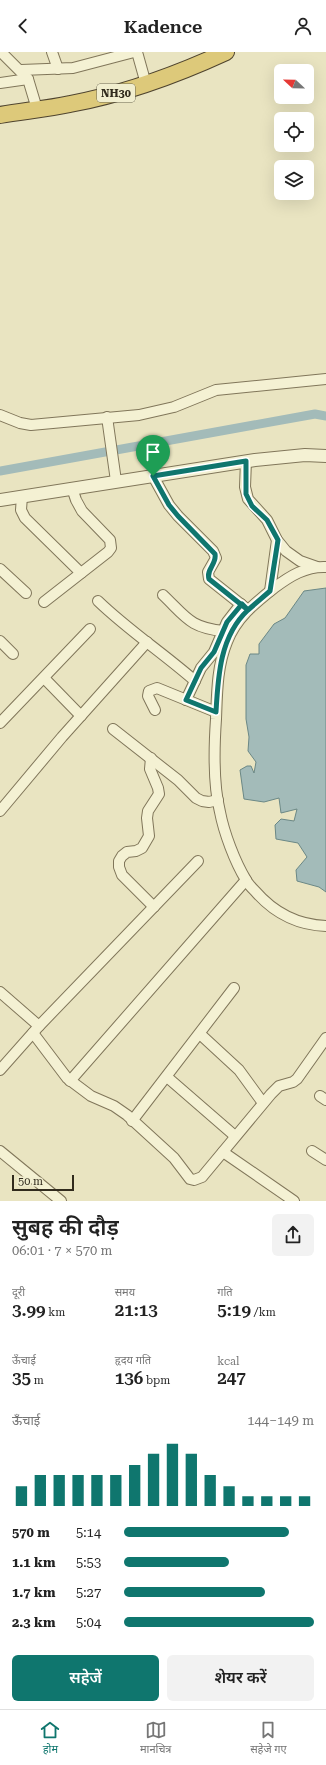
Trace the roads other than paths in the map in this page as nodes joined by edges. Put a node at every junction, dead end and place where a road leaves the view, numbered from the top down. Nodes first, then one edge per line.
1 (2, 52) edge
2 (52, 52) edge
3 (135, 52) edge
4 (226, 52) edge
5 (58, 69) junction
6 (21, 70) junction
7 (28, 79) junction
8 (0, 83) edge
9 (146, 84) junction
10 (37, 109) junction
11 (0, 115) edge
12 (326, 379) edge
13 (0, 415) edge
14 (107, 422) junction
15 (326, 456) edge
16 (246, 461) junction
17 (153, 476) junction
18 (116, 478) junction
19 (72, 488) junction
20 (22, 496) junction
21 (0, 500) edge
22 (278, 540) junction
23 (322, 567) edge
24 (0, 569) edge
25 (81, 573) junction
26 (270, 591) junction
27 (26, 593) dead end
28 (163, 595) dead end
29 (98, 601) dead end
30 (44, 602) dead end
31 (245, 607) junction
32 (90, 629) dead end
33 (224, 631) junction
34 (0, 641) edge
35 (147, 642) junction
36 (13, 654) dead end
37 (44, 678) junction
38 (195, 681) junction
39 (186, 700) junction
40 (155, 710) dead end
41 (216, 712) junction
42 (81, 716) junction
43 (0, 723) edge
44 (113, 729) dead end
45 (151, 758) junction
46 (218, 800) junction
47 (0, 811) edge
48 (198, 861) dead end
49 (246, 880) junction
50 (154, 907) junction
51 (326, 926) edge
52 (234, 988) dead end
53 (0, 992) edge
54 (36, 1030) junction
55 (200, 1034) junction
56 (326, 1038) edge
57 (0, 1070) edge
58 (166, 1077) junction
59 (70, 1080) junction
60 (263, 1103) junction
61 (132, 1121) junction
62 (235, 1136) junction
63 (0, 1151) edge
64 (312, 1151) dead end
65 (223, 1152) junction
66 (326, 1160) edge
67 (60, 1201) edge
68 (294, 1201) edge

1 - 6 street
2 - 5 street
3 - 5 street
3 - 9 street
4 - 9 highway, NH30
5 - 6 street
6 - 7 street
7 - 8 street
7 - 10 street
9 - 10 highway, NH30
10 - 11 highway, NH30
12 - 14 street
13 - 14 street
14 - 18 street
15 - 16 street
16 - 17 street
16 - 22 street
17 - 18 street
17 - 31 street
18 - 19 street
19 - 20 street
19 - 25 street
20 - 21 street
20 - 25 street
22 - 23 street
22 - 26 street
23 - 26 street
24 - 27 street
25 - 30 street
26 - 31 street
28 - 33 street
29 - 35 street
31 - 33 street
31 - 41 street
32 - 37 street
33 - 38 street
34 - 36 street
35 - 38 street
35 - 42 street
37 - 42 street
37 - 43 street
38 - 39 street
39 - 40 street
39 - 41 street
41 - 46 street
42 - 47 street
44 - 45 street
45 - 46 street
45 - 50 street
46 - 49 street
48 - 50 street
49 - 51 street
49 - 59 street
50 - 54 street
52 - 55 street
53 - 54 street
54 - 57 street
54 - 59 street
55 - 58 street
55 - 60 street
56 - 60 street
58 - 61 street
58 - 62 street
59 - 61 street
60 - 62 street
61 - 65 street
62 - 65 street
63 - 67 street
64 - 66 street
65 - 68 street

